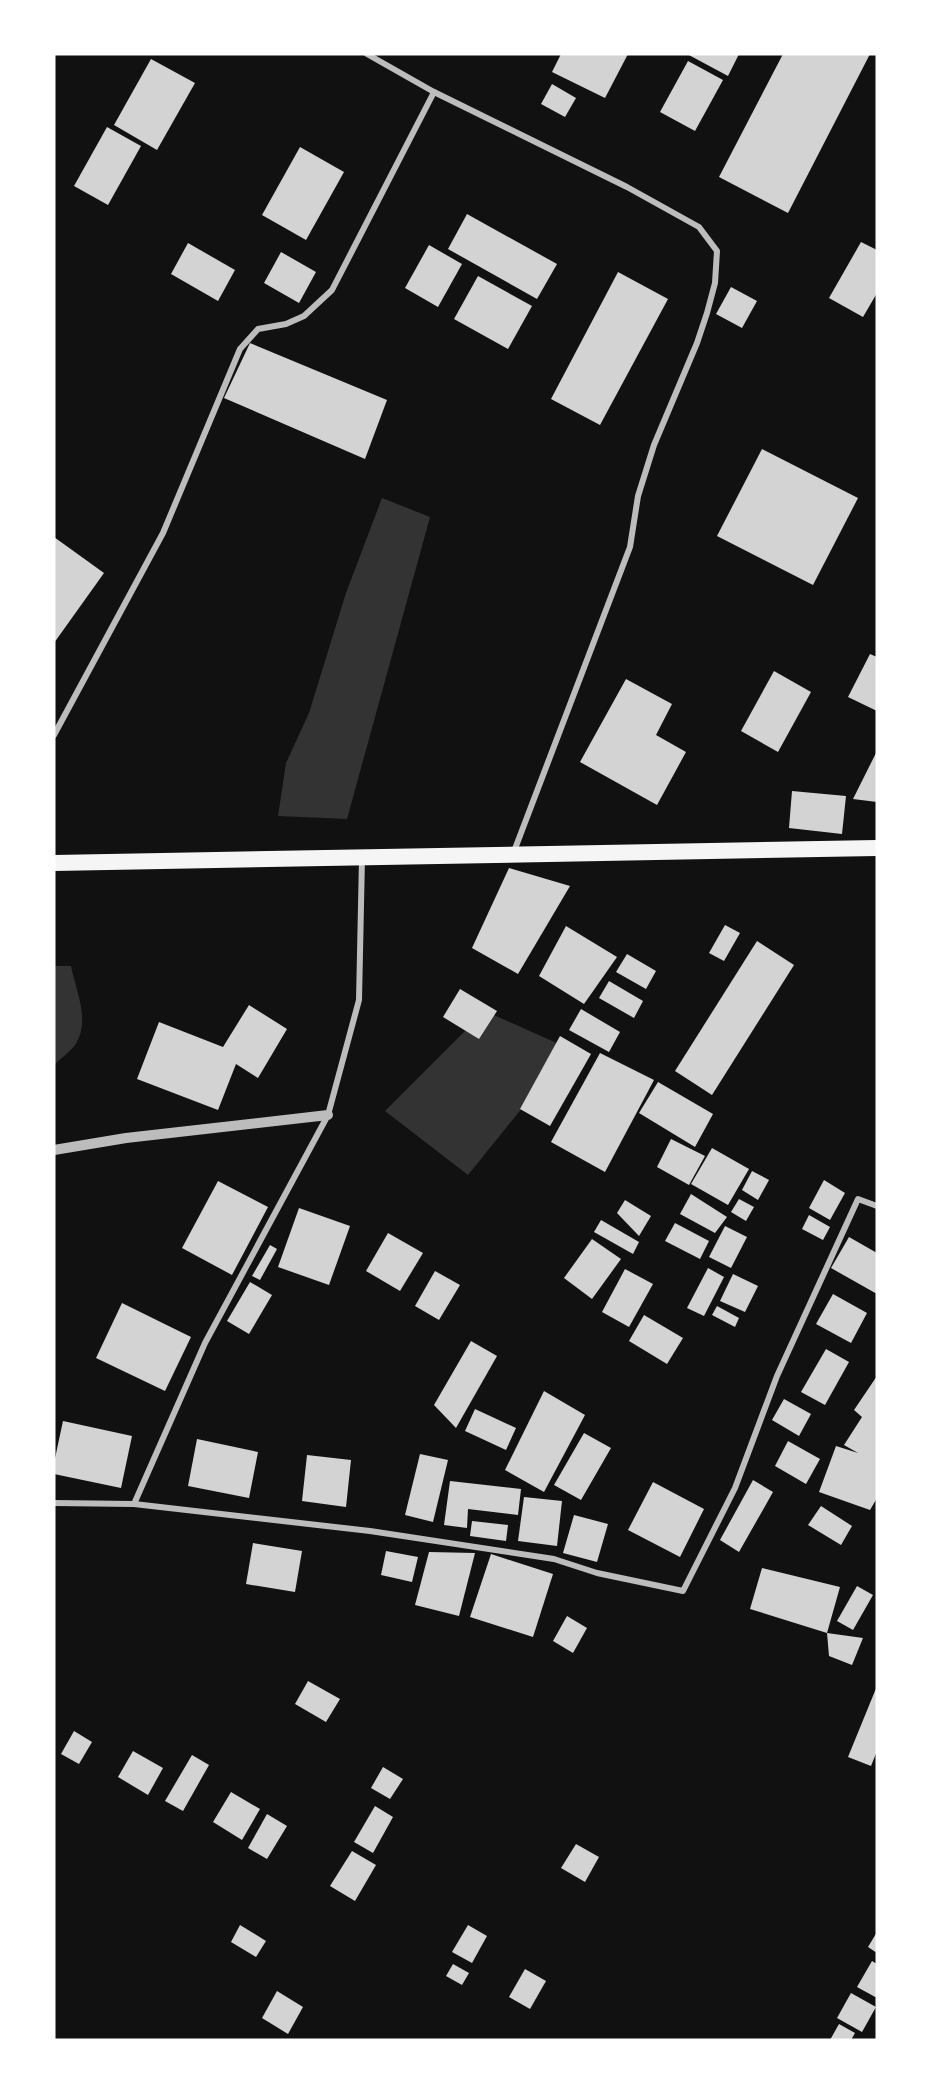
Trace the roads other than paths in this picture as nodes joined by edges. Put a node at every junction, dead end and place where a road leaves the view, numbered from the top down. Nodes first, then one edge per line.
1 (367, 54) edge
2 (434, 92) junction
3 (54, 735) edge
4 (877, 848) edge
5 (512, 854) junction
6 (362, 857) junction
7 (54, 863) edge
8 (328, 1115) junction
9 (54, 1150) edge
10 (877, 1206) edge
11 (54, 1503) edge
12 (134, 1504) junction

1 - 2 street
2 - 3 street
2 - 5 street
4 - 5 highway
5 - 6 highway
6 - 7 highway
6 - 8 street
8 - 9 street
8 - 12 street
10 - 12 street
11 - 12 street

